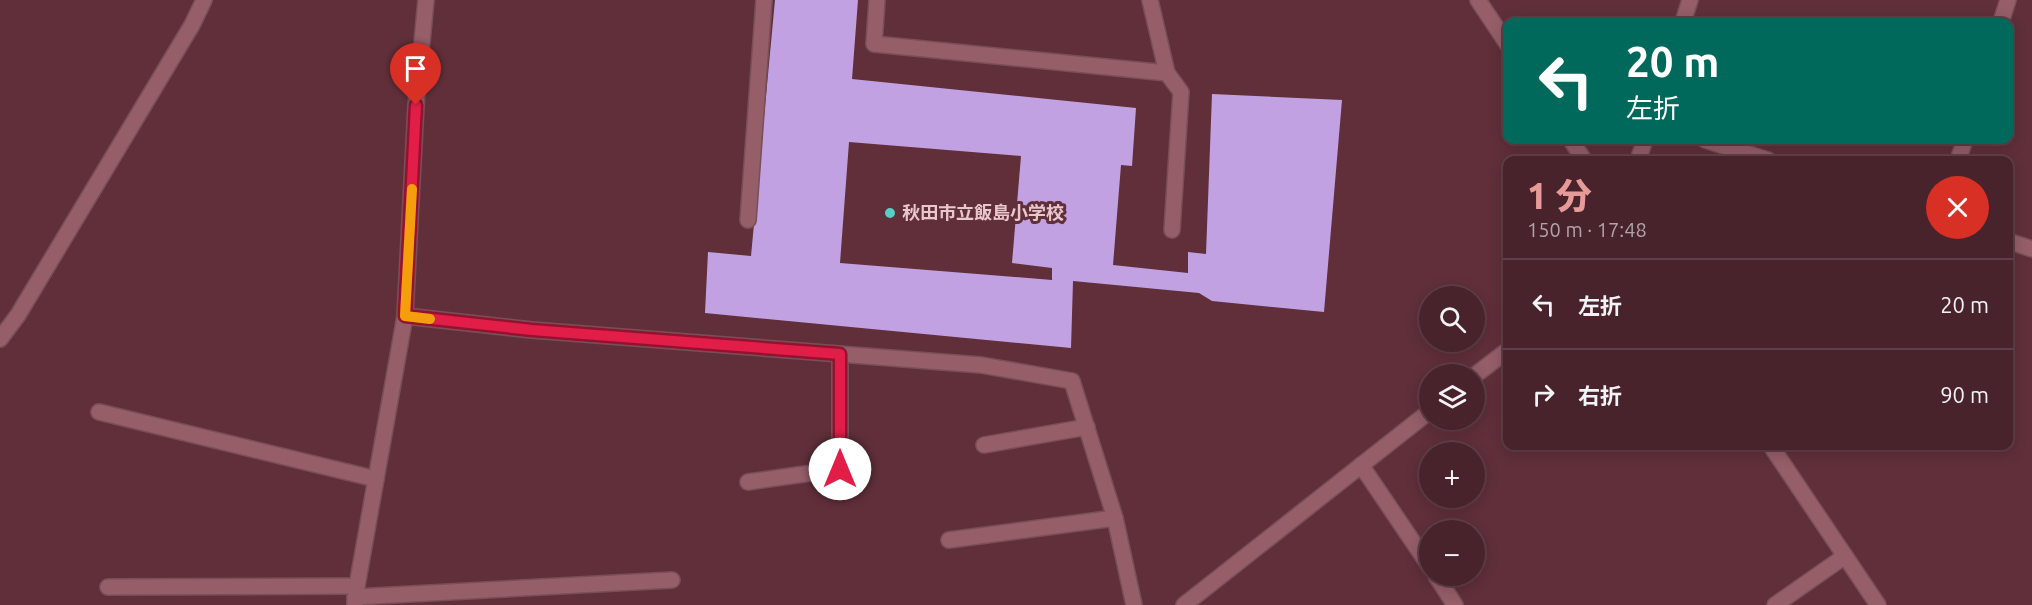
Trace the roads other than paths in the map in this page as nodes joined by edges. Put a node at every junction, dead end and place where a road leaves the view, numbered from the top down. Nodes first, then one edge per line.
1 (204, 0) edge
2 (426, 0) edge
3 (764, 0) edge
4 (877, 0) edge
5 (1150, 0) edge
6 (1478, 0) edge
7 (1690, 0) edge
8 (2008, 0) edge
9 (1684, 18) edge
10 (2002, 18) edge
11 (1503, 38) edge
12 (1167, 73) junction
13 (1718, 144) edge
14 (1755, 156) edge
15 (748, 220) dead end
16 (1172, 230) dead end
17 (2013, 243) edge
18 (2032, 249) edge
19 (405, 316) junction
20 (0, 339) edge
21 (840, 354) junction
22 (1503, 354) edge
23 (1485, 368) edge
24 (99, 412) dead end
25 (1419, 420) edge
26 (1087, 427) junction
27 (984, 445) dead end
28 (1774, 450) edge
29 (1361, 465) junction
30 (376, 479) junction
31 (748, 482) dead end
32 (1114, 518) junction
33 (949, 540) dead end
34 (1419, 551) edge
35 (1845, 556) junction
36 (672, 580) dead end
37 (1443, 586) edge
38 (108, 587) dead end
39 (356, 596) edge
40 (1134, 605) edge
41 (1184, 605) edge
42 (1455, 605) edge
43 (1774, 605) edge
44 (1878, 605) edge

1 - 20 street
2 - 19 street
3 - 15 street
4 - 12 street
5 - 12 street
6 - 11 street
7 - 9 street
8 - 10 street
12 - 16 street
13 - 14 street
17 - 18 street
19 - 21 street
19 - 30 street
21 - 26 street
21 - 31 street
22 - 23 street
24 - 30 street
25 - 29 street
26 - 27 street
26 - 32 street
28 - 35 street
29 - 34 street
29 - 41 street
30 - 39 street
32 - 33 street
32 - 40 street
35 - 43 street
35 - 44 street
36 - 39 street
37 - 42 street
38 - 39 street

